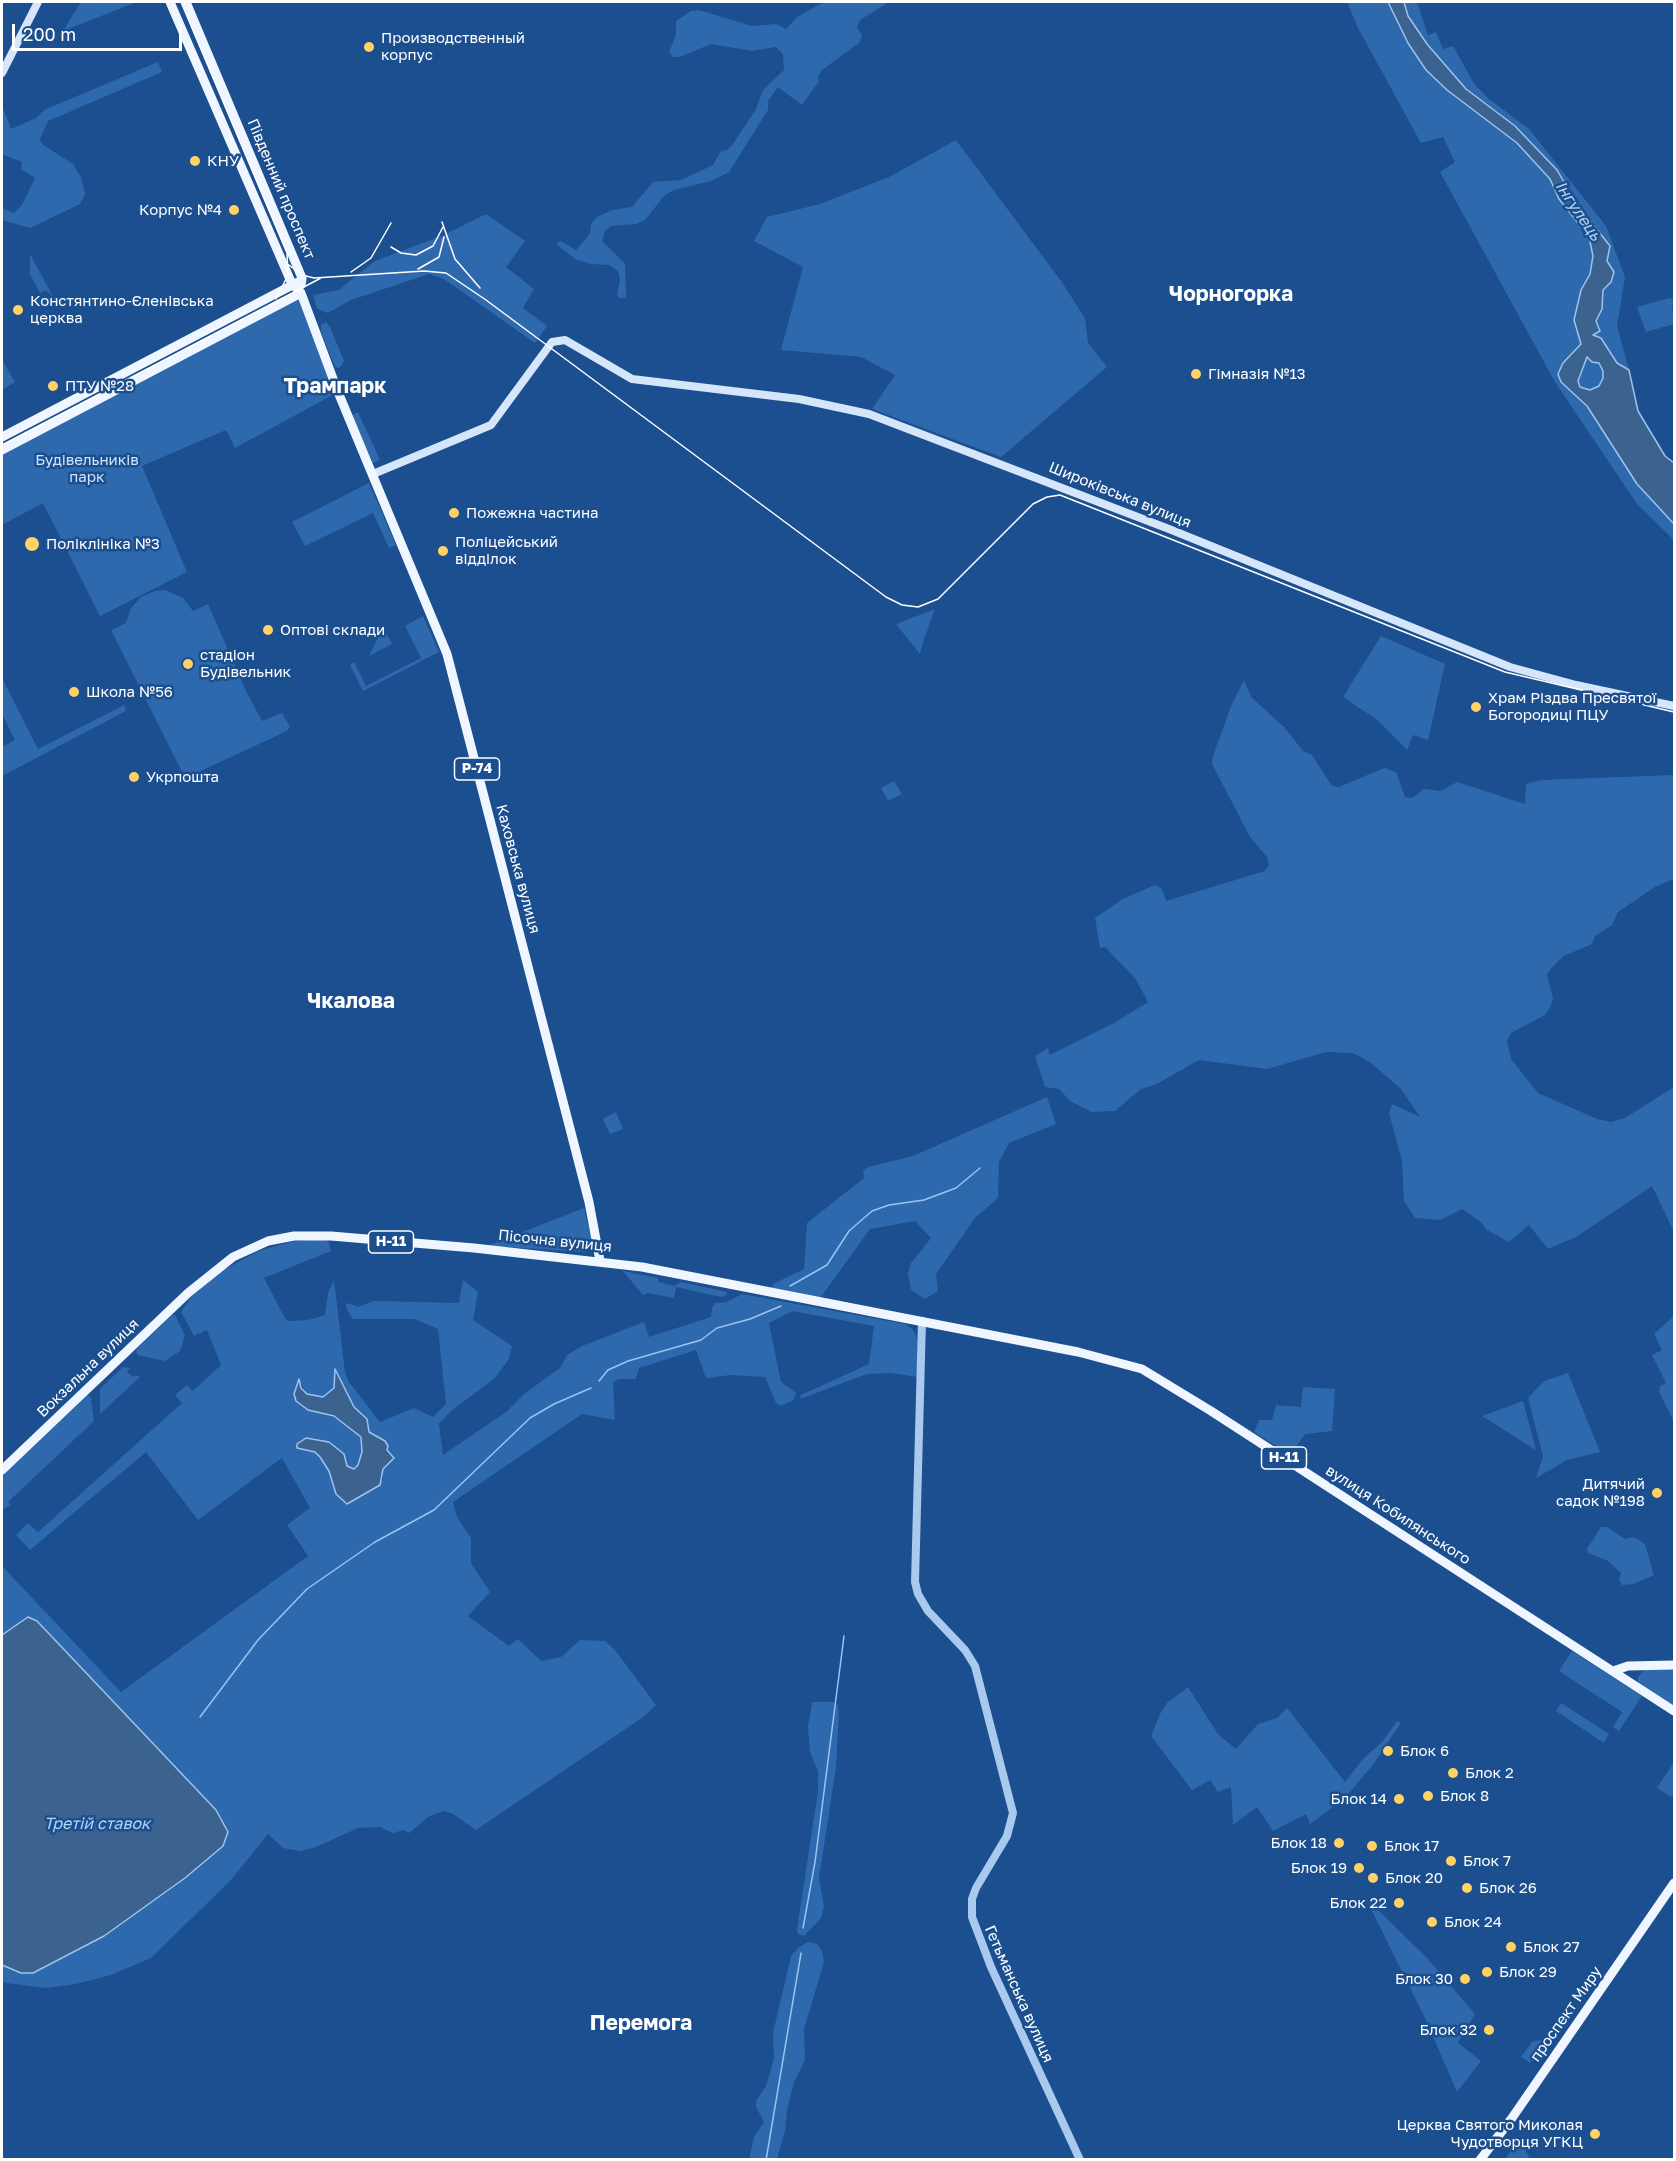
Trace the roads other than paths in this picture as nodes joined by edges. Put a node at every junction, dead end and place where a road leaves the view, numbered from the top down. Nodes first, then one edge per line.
1 (38, 2) edge
2 (170, 2) edge
3 (186, 2) edge
4 (2, 73) edge
5 (302, 280) junction
6 (292, 284) junction
7 (301, 293) junction
8 (2, 437) edge
9 (2, 450) edge
10 (373, 474) junction
11 (1674, 705) edge
12 (600, 1261) junction
13 (194, 1287) joint
14 (922, 1321) junction
15 (2, 1470) edge
16 (1674, 1665) edge
17 (1613, 1671) junction
18 (1674, 1711) edge
19 (1674, 1883) edge
20 (1080, 2160) edge
21 (1480, 2160) edge

1 - 4 main road
2 - 6 main road, Південний проспект / Р-74
3 - 5 main road, Південний проспект / Р-74
5 - 6 main road
5 - 7 main road, Південний проспект / Р-74
6 - 7 main road, Південний проспект / Р-74
6 - 8 main road
7 - 9 main road
7 - 10 main road, Каховська вулиця / Р-74
10 - 11 main road, Широківська вулиця
10 - 12 main road, Каховська вулиця / Р-74
12 - 13 main road, Пісочна вулиця / Н-11
12 - 14 main road, Пісочна вулиця / Н-11
13 - 15 main road, Вокзальна вулиця / Н-11
14 - 17 main road, вулиця Кобилянського / Н-11
14 - 20 street, Гетьманська вулиця
16 - 17 main road
17 - 18 main road, вулиця Кобилянського / Н-11
19 - 21 main road, проспект Миру

